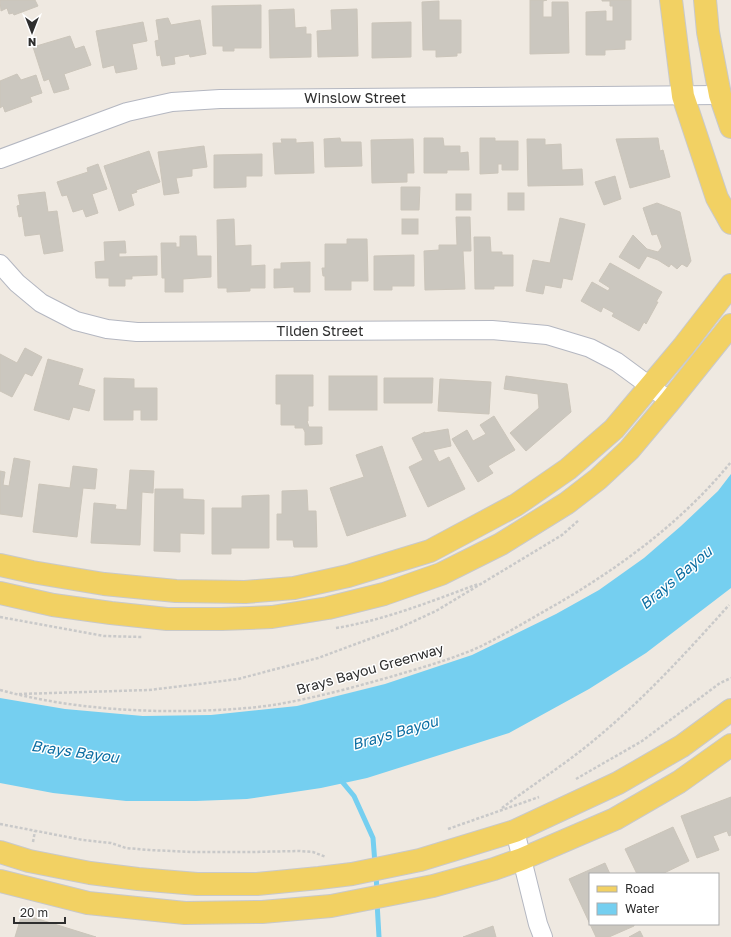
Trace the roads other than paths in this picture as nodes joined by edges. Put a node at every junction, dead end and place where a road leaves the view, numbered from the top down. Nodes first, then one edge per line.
1 (671, 0) edge
2 (705, 0) edge
3 (720, 95) junction
4 (683, 96) junction
5 (731, 127) edge
6 (0, 158) edge
7 (731, 223) edge
8 (0, 264) edge
9 (731, 285) edge
10 (731, 325) edge
11 (723, 343) edge
12 (649, 386) junction
13 (670, 401) junction
14 (0, 565) edge
15 (0, 593) edge
16 (731, 710) edge
17 (731, 744) edge
18 (515, 831) junction
19 (0, 852) edge
20 (522, 859) junction
21 (0, 881) edge
22 (543, 937) edge

1 - 4 main road
2 - 3 main road
3 - 4 street, Winslow Street
3 - 5 main road
4 - 6 street, Winslow Street
4 - 7 main road
8 - 12 street, Tilden Street
9 - 12 main road
10 - 11 main road
11 - 13 main road
12 - 13 street, Tilden Street
12 - 14 main road
13 - 15 main road
16 - 18 main road
17 - 20 main road
18 - 19 main road
18 - 20 street
20 - 21 main road
20 - 22 street

